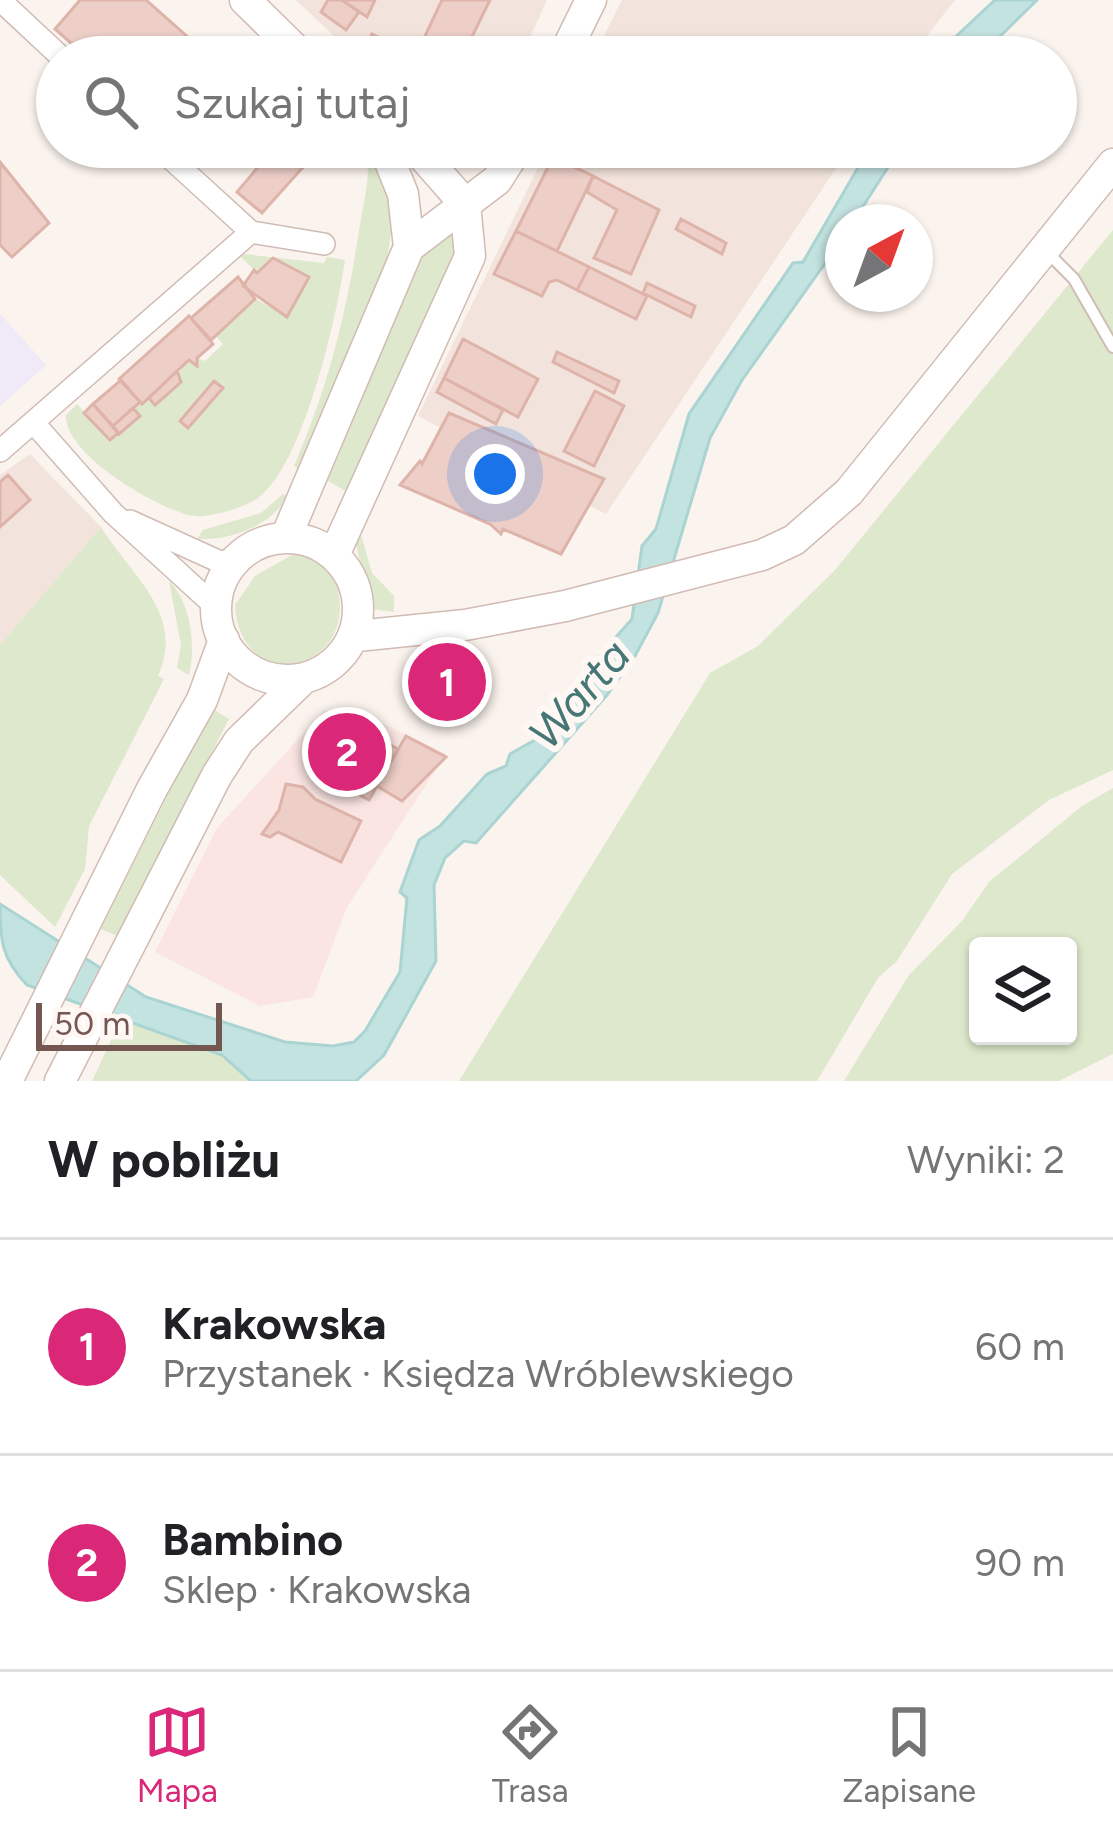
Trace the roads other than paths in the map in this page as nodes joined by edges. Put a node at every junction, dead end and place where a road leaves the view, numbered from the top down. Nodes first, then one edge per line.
1 (0, 0) edge
2 (245, 0) edge
3 (591, 0) edge
4 (39, 36) edge
5 (282, 36) edge
6 (573, 36) edge
7 (1113, 164) edge
8 (181, 168) edge
9 (392, 168) edge
10 (434, 168) edge
11 (505, 168) edge
12 (465, 204) junction
13 (250, 232) junction
14 (324, 244) dead end
15 (409, 247) junction
16 (1044, 250) junction
17 (1113, 347) edge
18 (33, 422) junction
19 (0, 452) edge
20 (113, 513) junction
21 (286, 537) junction
22 (334, 555) junction
23 (234, 562) junction
24 (216, 607) junction
25 (356, 636) junction
26 (224, 640) junction
27 (302, 679) junction
28 (67, 1067) edge
29 (7, 1081) edge

1 - 4 street
2 - 5 main road
3 - 6 main road
7 - 16 main road
8 - 13 street
9 - 15 main road
10 - 12 main road
11 - 12 main road
12 - 15 main road
12 - 22 main road
13 - 14 street
13 - 18 street
15 - 21 main road
16 - 17 lane
16 - 25 main road
18 - 19 street
18 - 20 street
20 - 23 street
20 - 24 street
21 - 22 main road
21 - 23 main road
22 - 25 main road
23 - 24 main road
24 - 26 main road
25 - 27 main road
26 - 27 main road
26 - 29 main road
27 - 28 main road

